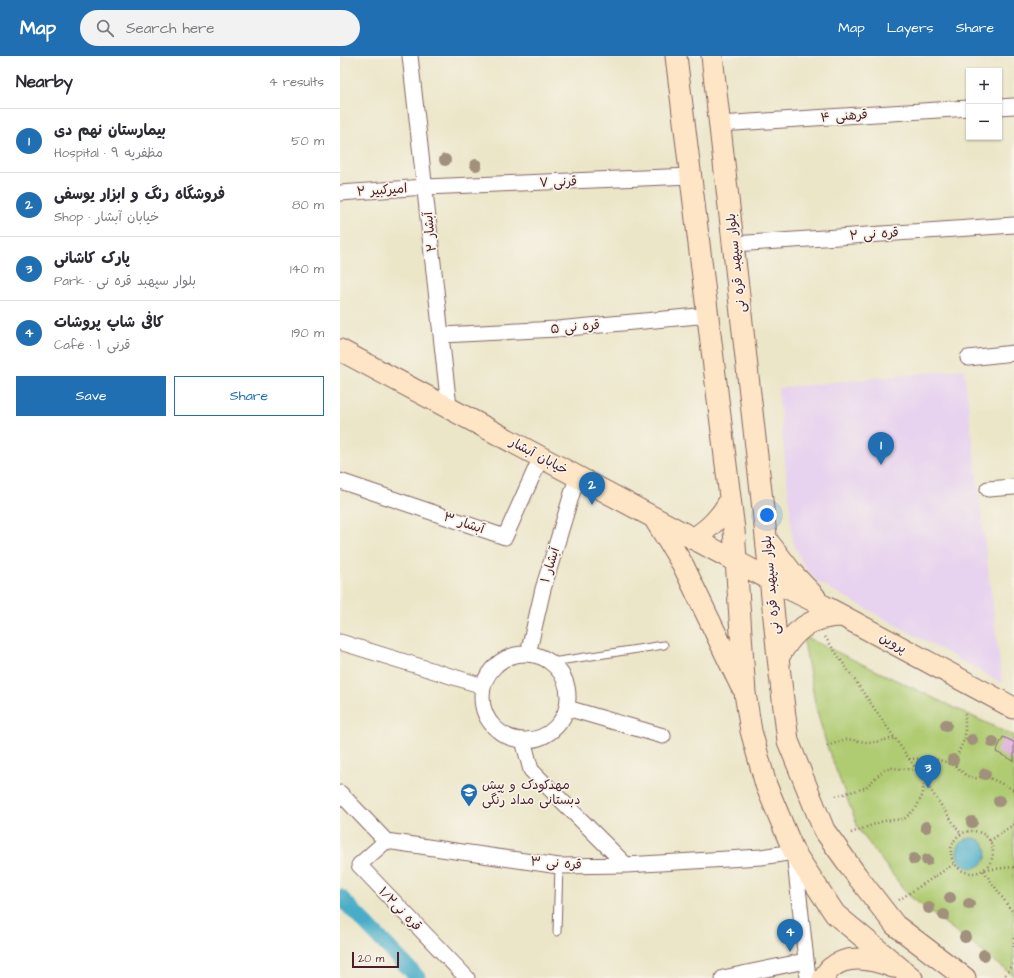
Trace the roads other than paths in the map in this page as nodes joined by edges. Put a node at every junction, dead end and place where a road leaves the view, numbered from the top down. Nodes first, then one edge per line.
1 (410, 56) edge
2 (676, 56) edge
3 (712, 56) edge
4 (1002, 106) edge
5 (1014, 106) edge
6 (966, 108) edge
7 (720, 124) junction
8 (691, 176) junction
9 (425, 188) junction
10 (340, 193) edge
11 (1014, 225) edge
12 (734, 244) junction
13 (709, 315) junction
14 (442, 335) junction
15 (340, 350) edge
16 (1014, 354) edge
17 (968, 358) dead end
18 (449, 407) junction
19 (541, 457) junction
20 (577, 477) junction
21 (340, 481) edge
22 (1014, 487) edge
23 (988, 489) dead end
24 (730, 500) junction
25 (654, 518) junction
26 (693, 539) junction
27 (766, 539) junction
28 (737, 562) junction
29 (771, 580) junction
30 (819, 614) junction
31 (340, 642) edge
32 (664, 645) dead end
33 (528, 654) junction
34 (778, 658) junction
35 (552, 662) junction
36 (483, 686) junction
37 (745, 693) junction
38 (567, 708) junction
39 (1014, 708) edge
40 (663, 736) dead end
41 (523, 740) junction
42 (340, 793) edge
43 (386, 841) junction
44 (794, 852) junction
45 (626, 865) junction
46 (559, 866) junction
47 (557, 932) dead end
48 (806, 961) junction
49 (906, 973) edge
50 (467, 978) edge
51 (723, 978) edge
52 (808, 978) edge
53 (824, 978) edge
54 (965, 978) edge

1 - 9 street, آبشار ۲
2 - 8 main road
3 - 7 main road, بلوار سپهبد قره نی
4 - 5 street
6 - 7 street, قرهنی ۴
7 - 12 main road, بلوار سپهبد قره نی
8 - 9 street, قرنی ۷
8 - 13 main road
9 - 10 street, امیرکبیر ۲
9 - 14 street, آبشار ۲
11 - 12 street, قره نی ۲
12 - 27 main road, بلوار سپهبد قره نی
13 - 14 street, قره نی ۵
13 - 24 main road
14 - 18 street, آبشار ۲
15 - 18 main road, خیابان آبشار
16 - 17 street
18 - 19 main road, خیابان آبشار
19 - 20 main road, خیابان آبشار
19 - 21 street, آبشار ۳
20 - 25 main road, خیابان آبشار
20 - 33 street, آبشار ۱
22 - 23 street
24 - 26 main road
24 - 28 main road
25 - 26 main road, خیابان آبشار
25 - 37 main road
26 - 28 main road, خیابان آبشار
27 - 29 main road, بلوار سپهبد قره نی
27 - 30 main road
28 - 29 main road, خیابان آبشار
28 - 37 main road
29 - 30 main road, پروین
29 - 34 main road, بلوار سپهبد قره نی
30 - 34 main road
30 - 39 main road, پروین
31 - 36 street
32 - 35 lane
33 - 35 street
33 - 36 street
34 - 54 main road, بلوار سپهبد قره نی
35 - 38 street
36 - 41 street
37 - 44 main road
38 - 40 street
38 - 41 street
41 - 45 street
42 - 43 street
43 - 46 street, قره نی ۳
43 - 50 street, قره نی۱/۲
44 - 45 street, قره نی ۳
44 - 48 street
44 - 49 main road
45 - 46 street, قره نی ۳
46 - 47 lane
48 - 51 street
48 - 52 street
49 - 53 main road

